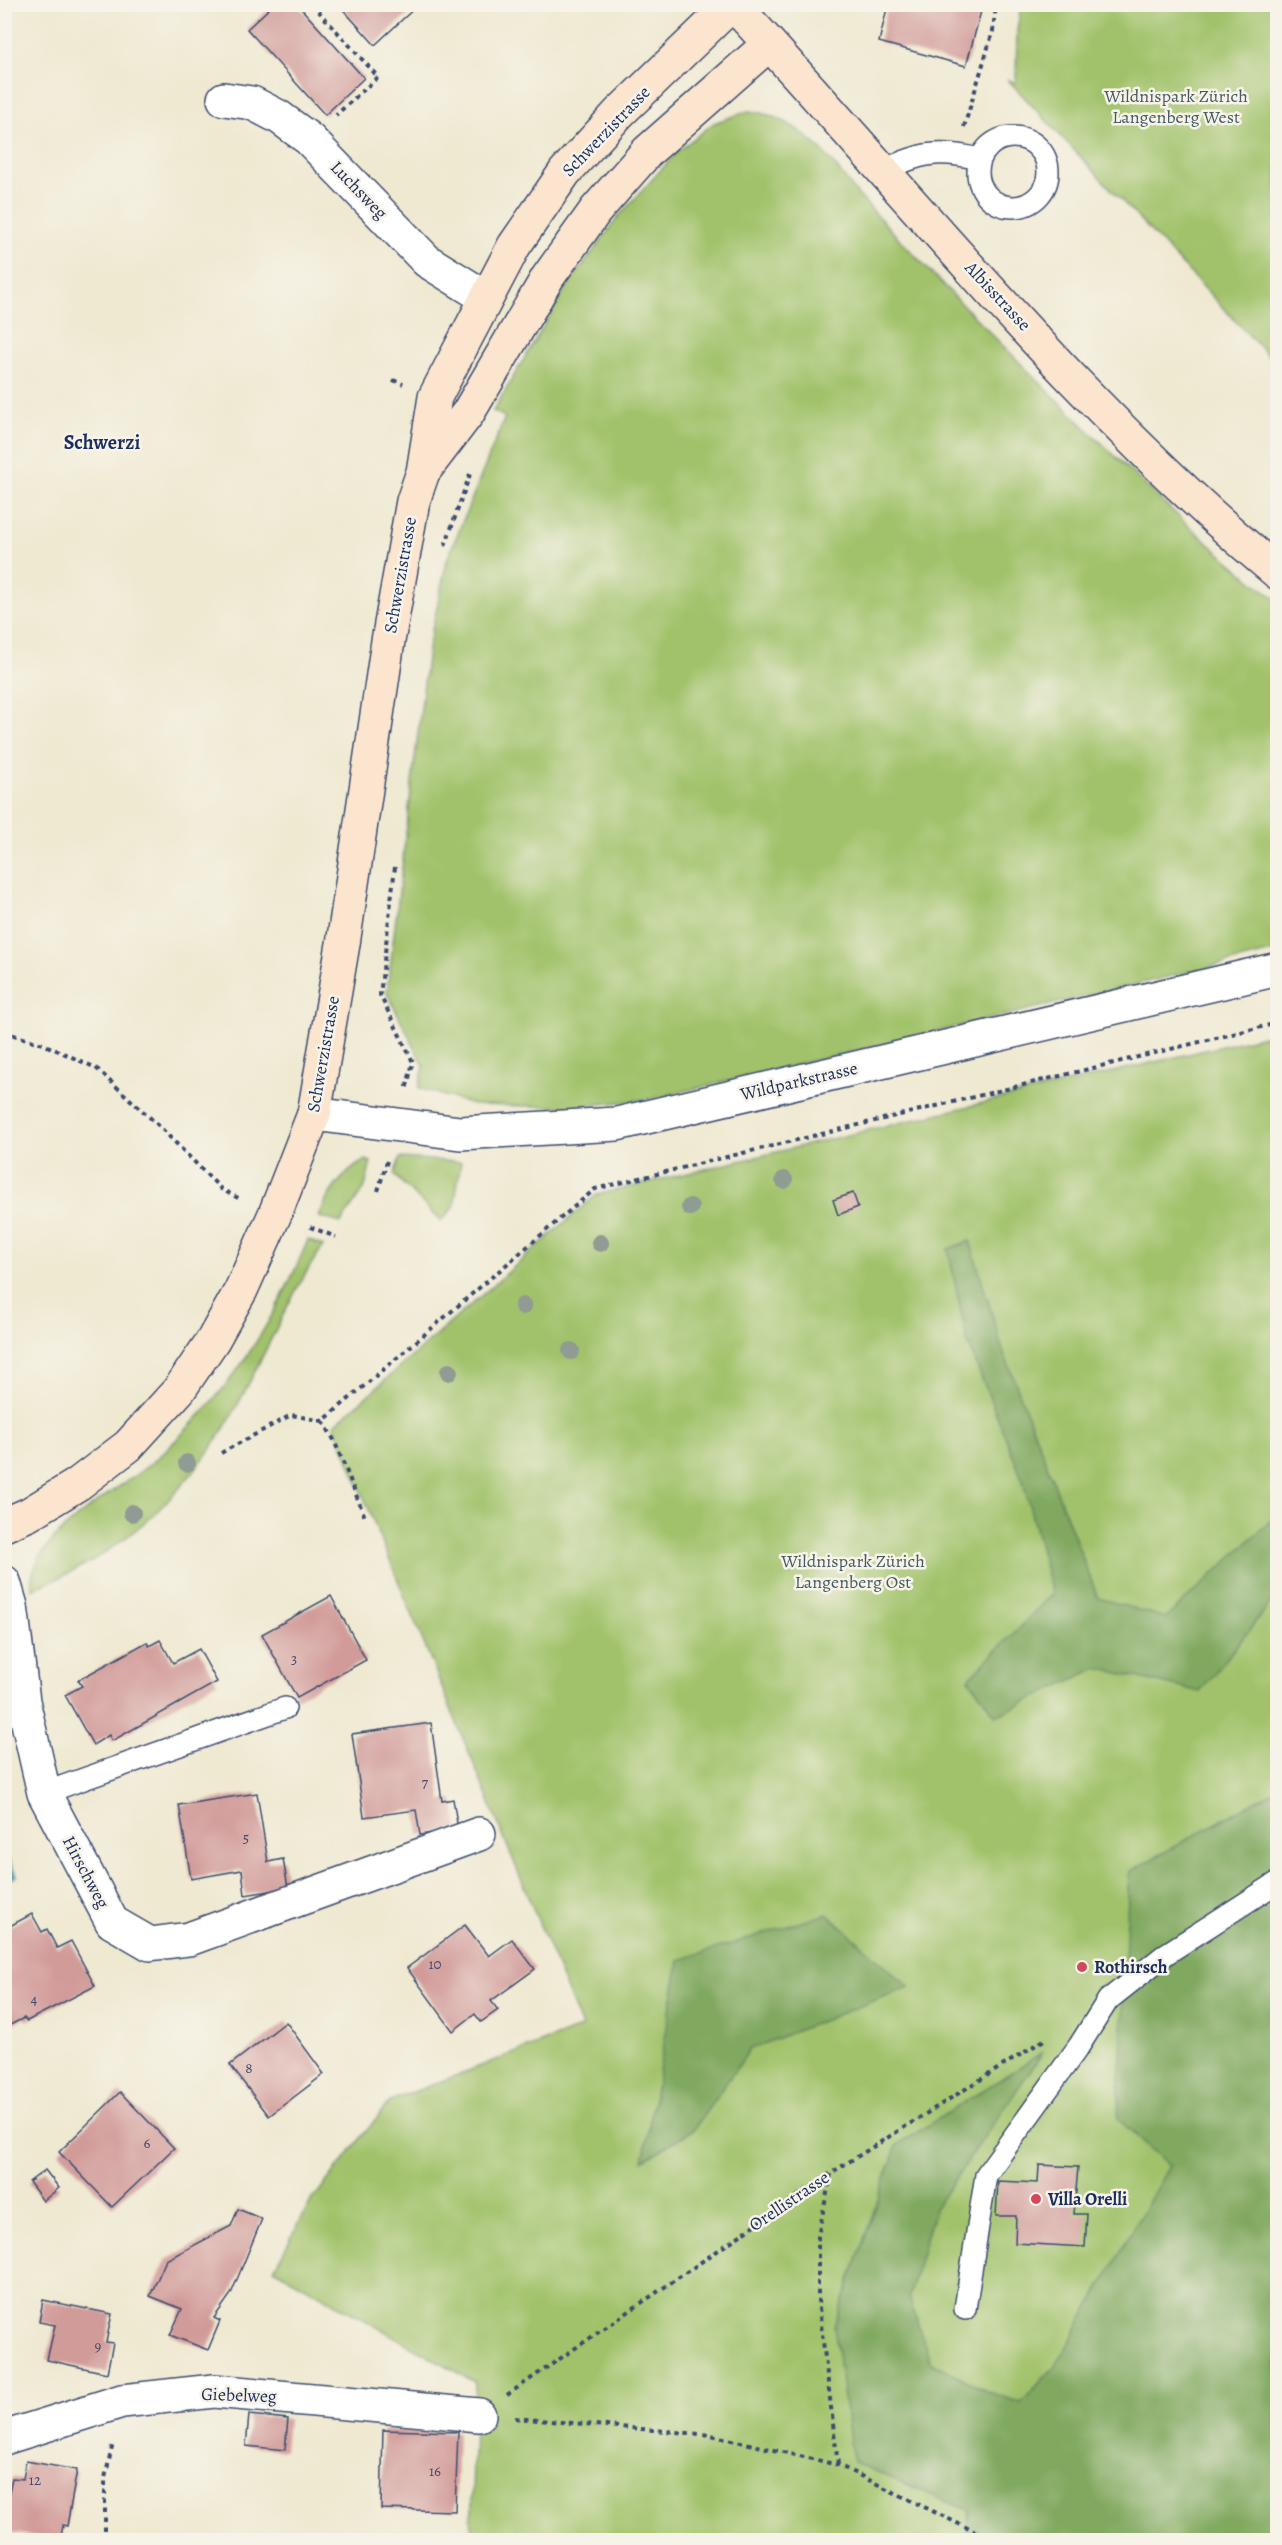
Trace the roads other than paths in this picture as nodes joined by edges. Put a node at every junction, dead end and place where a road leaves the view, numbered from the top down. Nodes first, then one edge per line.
1 (733, 4) edge
2 (769, 44) junction
3 (224, 99) dead end
4 (979, 159) dead end
5 (882, 171) junction
6 (485, 297) junction
7 (524, 318) junction
8 (423, 472) junction
9 (1278, 573) edge
10 (1278, 969) edge
11 (314, 1114) junction
12 (4, 1525) edge
13 (4, 1582) edge
14 (285, 1708) dead end
15 (44, 1793) junction
16 (479, 1834) dead end
17 (1278, 1882) edge
18 (965, 2309) dead end
19 (479, 2415) road end
20 (4, 2438) edge

1 - 2 main road, Albisstrasse
1 - 6 main road, Schwerzistrasse
2 - 5 main road, Albisstrasse
2 - 7 main road, Schwerzistrasse
3 - 6 street, Luchsweg
4 - 5 lane
5 - 9 main road, Albisstrasse
6 - 7 main road
6 - 8 main road, Schwerzistrasse
7 - 8 main road, Schwerzistrasse
8 - 11 main road, Schwerzistrasse
10 - 11 street, Wildparkstrasse
11 - 12 main road, Schwerzistrasse
13 - 15 street, Hirschweg
14 - 15 lane
15 - 16 street, Hirschweg
17 - 18 lane
19 - 20 street, Giebelweg

